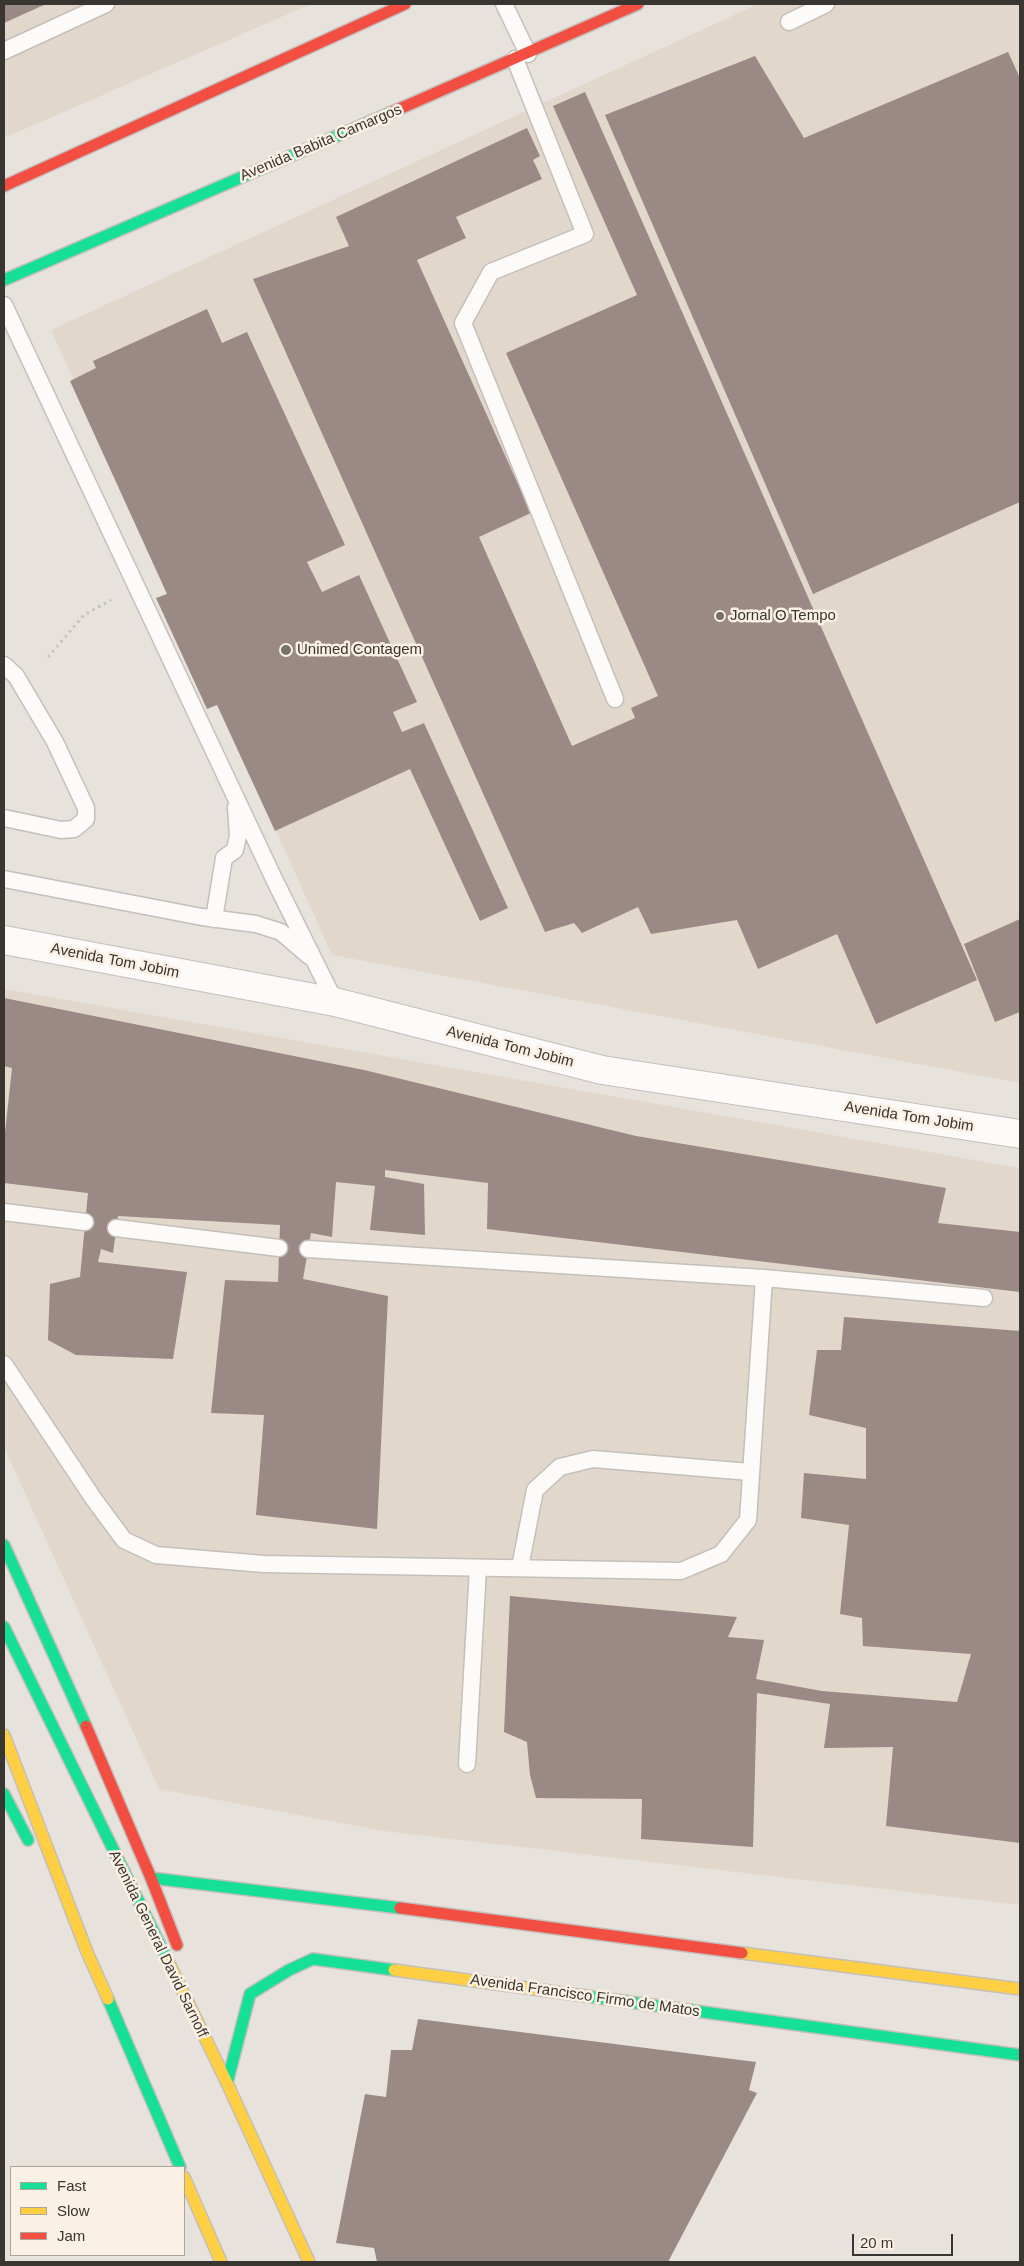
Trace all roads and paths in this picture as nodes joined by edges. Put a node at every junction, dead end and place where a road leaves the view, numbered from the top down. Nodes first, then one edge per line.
1 (106, 4) edge
2 (405, 4) edge
3 (504, 4) edge
4 (638, 4) edge
5 (826, 4) edge
6 (789, 22) dead end
7 (4, 51) edge
8 (521, 57) junction
9 (4, 186) edge
10 (4, 280) edge
11 (4, 305) edge
12 (111, 600) dead end
13 (48, 657) dead end
14 (4, 665) edge
15 (615, 699) dead end
16 (235, 795) junction
17 (4, 818) edge
18 (235, 850) junction
19 (4, 879) edge
20 (275, 881) junction
21 (214, 919) junction
22 (4, 940) edge
23 (313, 959) junction
24 (335, 1002) junction
25 (1020, 1134) edge
26 (4, 1212) edge
27 (85, 1222) dead end
28 (116, 1228) dead end
29 (279, 1248) dead end
30 (308, 1249) dead end
31 (764, 1278) junction
32 (984, 1298) dead end
33 (4, 1364) edge
34 (750, 1472) junction
35 (4, 1545) edge
36 (520, 1567) junction
37 (478, 1568) junction
38 (4, 1626) edge
39 (4, 1735) edge
40 (467, 1764) dead end
41 (4, 1794) edge
42 (31, 1847) dead end
43 (40, 1865) dead end
44 (151, 1878) junction
45 (86, 1952) junction
46 (1020, 1989) edge
47 (185, 1999) junction
48 (1020, 2054) edge
49 (227, 2083) junction
50 (180, 2166) edge
51 (185, 2179) edge
52 (221, 2262) edge
53 (309, 2262) edge

1 - 7 lane
2 - 9 main road
3 - 8 lane
4 - 8 main road, Avenida Babita Camargos
5 - 6 lane
8 - 10 main road, Avenida Babita Camargos
8 - 15 lane
11 - 16 lane
12 - 13 path
14 - 17 lane
16 - 18 lane
16 - 20 lane
18 - 20 lane
18 - 21 lane
19 - 21 lane
20 - 23 lane
21 - 23 lane
22 - 24 street, Avenida Tom Jobim
23 - 24 lane
24 - 25 street, Avenida Tom Jobim
26 - 27 lane
28 - 29 lane
30 - 31 lane
31 - 32 lane
31 - 34 lane
33 - 37 lane
34 - 36 lane
34 - 36 lane
35 - 44 main road
36 - 37 lane
37 - 40 lane
38 - 47 main road, Avenida General David Sarnoff
39 - 45 main road
41 - 42 main road
43 - 45 main road
44 - 46 main road
44 - 47 main road
45 - 50 main road
47 - 49 main road, Avenida General David Sarnoff
48 - 49 main road, Avenida Francisco Firmo de Matos
49 - 53 main road, Avenida General David Sarnoff
51 - 52 main road

